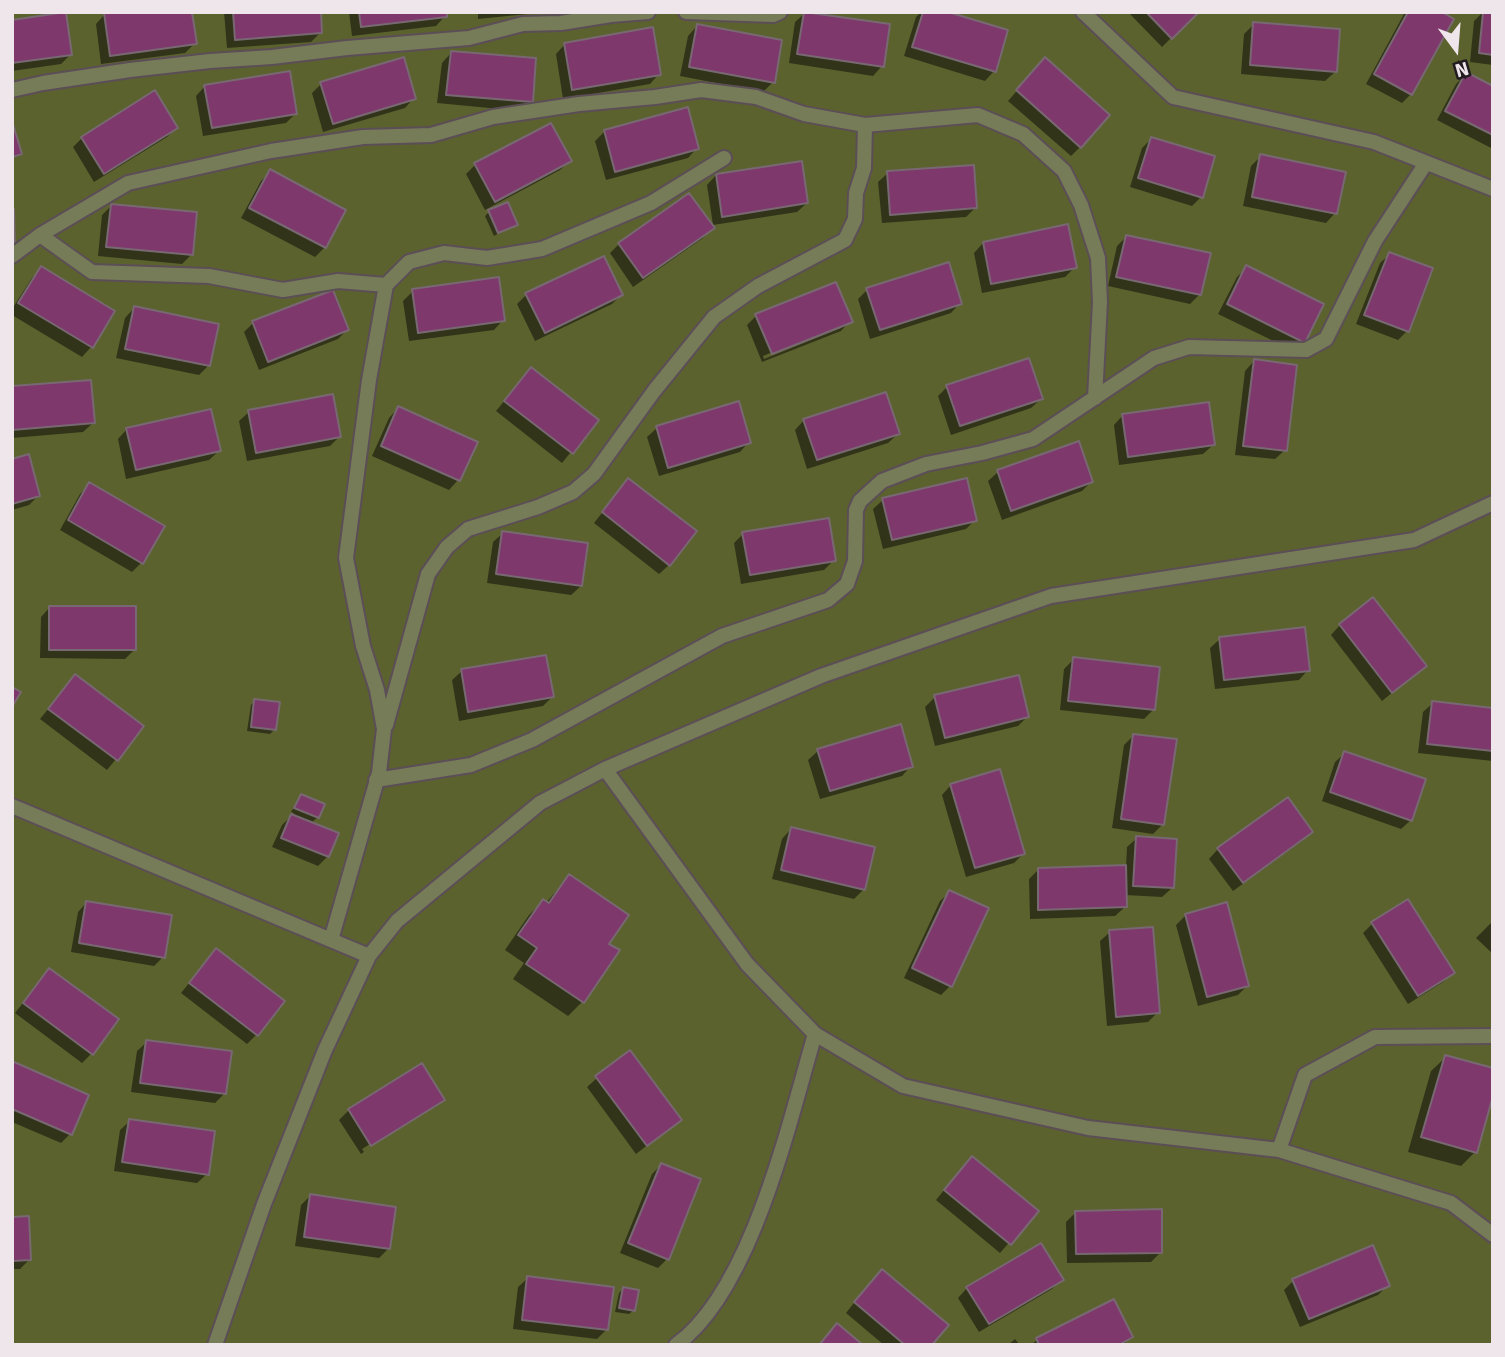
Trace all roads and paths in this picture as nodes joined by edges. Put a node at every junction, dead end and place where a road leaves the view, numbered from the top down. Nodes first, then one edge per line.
1 (648, 12) edge
2 (686, 12) edge
3 (780, 12) edge
4 (1083, 12) edge
5 (12, 90) edge
6 (865, 125) junction
7 (724, 158) dead end
8 (1426, 163) junction
9 (1493, 189) edge
10 (40, 235) junction
11 (12, 256) edge
12 (386, 285) junction
13 (1095, 398) junction
14 (1493, 503) edge
15 (384, 729) junction
16 (605, 769) junction
17 (376, 780) junction
18 (12, 806) edge
19 (331, 940) junction
20 (369, 956) junction
21 (816, 1034) junction
22 (1493, 1036) edge
23 (1279, 1150) junction
24 (1493, 1235) edge
25 (215, 1345) edge
26 (676, 1345) edge

1 - 5 street
2 - 3 street
4 - 8 street
6 - 10 street
6 - 13 street
6 - 15 street
7 - 12 street
8 - 9 street
8 - 13 street
10 - 11 street
10 - 12 street
12 - 15 street
13 - 17 street
14 - 16 street
15 - 17 street
16 - 20 street
16 - 21 street
17 - 19 street
18 - 19 street
19 - 20 street
20 - 25 street
21 - 23 street
21 - 26 street
22 - 23 street
23 - 24 street

